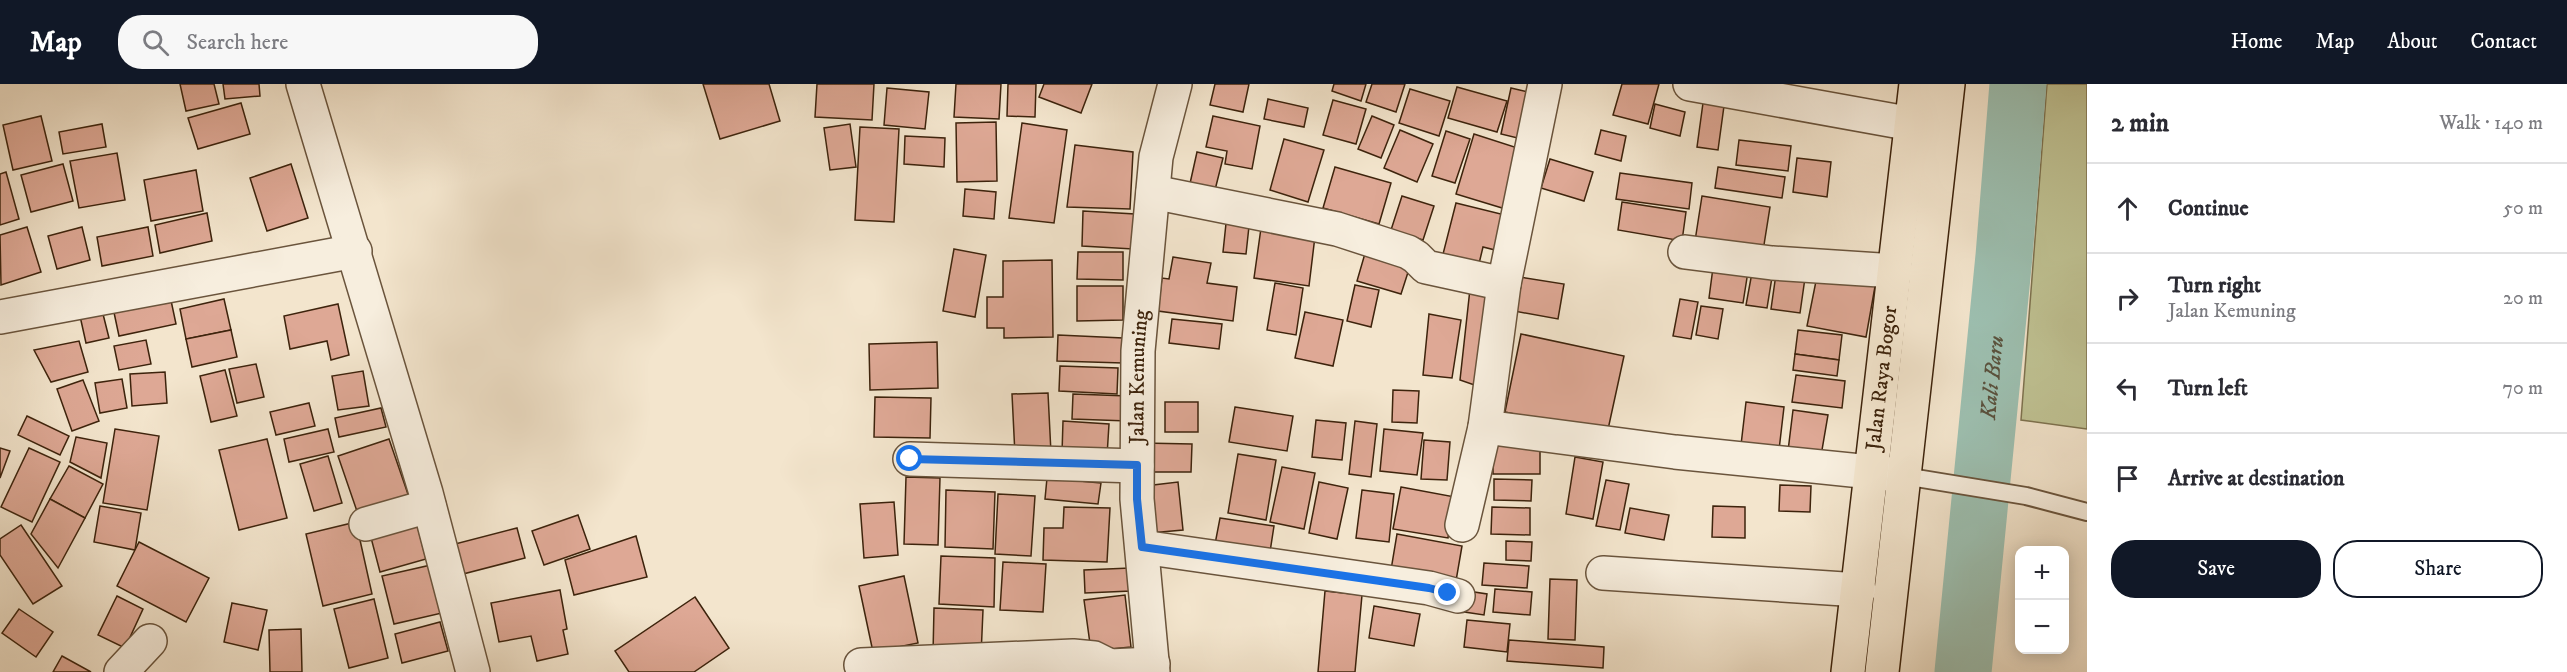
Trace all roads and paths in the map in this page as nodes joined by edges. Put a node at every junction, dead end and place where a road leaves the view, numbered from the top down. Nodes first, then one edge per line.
1 (303, 84) edge
2 (1175, 84) edge
3 (1545, 84) edge
4 (1690, 84) edge
5 (1916, 84) edge
6 (1948, 84) edge
7 (1912, 124) junction
8 (1153, 192) junction
9 (355, 251) junction
10 (1685, 252) dead end
11 (1896, 271) junction
12 (1504, 284) junction
13 (0, 317) edge
14 (1485, 427) junction
15 (910, 459) dead end
16 (1137, 465) junction
17 (1889, 474) junction
18 (429, 506) junction
19 (2087, 512) edge
20 (366, 524) dead end
21 (1462, 525) dead end
22 (1142, 547) junction
23 (1603, 573) dead end
24 (1859, 590) junction
25 (1458, 596) dead end
26 (150, 641) dead end
27 (861, 665) dead end
28 (1153, 668) edge
29 (121, 672) edge
30 (473, 672) edge
31 (1848, 672) edge
32 (1882, 672) edge

1 - 9 street
2 - 8 street, Jalan Kemuning
3 - 12 street
4 - 7 street
5 - 7 highway, Jalan Raya Bogor
6 - 17 highway, Jalan Raya Bogor
7 - 11 highway, Jalan Raya Bogor
8 - 12 street
8 - 16 street, Jalan Kemuning
9 - 13 street
9 - 18 street
10 - 11 street
11 - 17 highway, Jalan Raya Bogor
12 - 14 street
14 - 17 street
14 - 21 street
15 - 16 street
16 - 22 street, Jalan Kemuning
17 - 19 lane
17 - 24 highway, Jalan Raya Bogor
17 - 32 highway, Jalan Raya Bogor
18 - 20 street
18 - 30 street
22 - 25 street
22 - 28 street, Jalan Kemuning
23 - 24 street
24 - 31 highway, Jalan Raya Bogor
26 - 29 street
27 - 28 street

